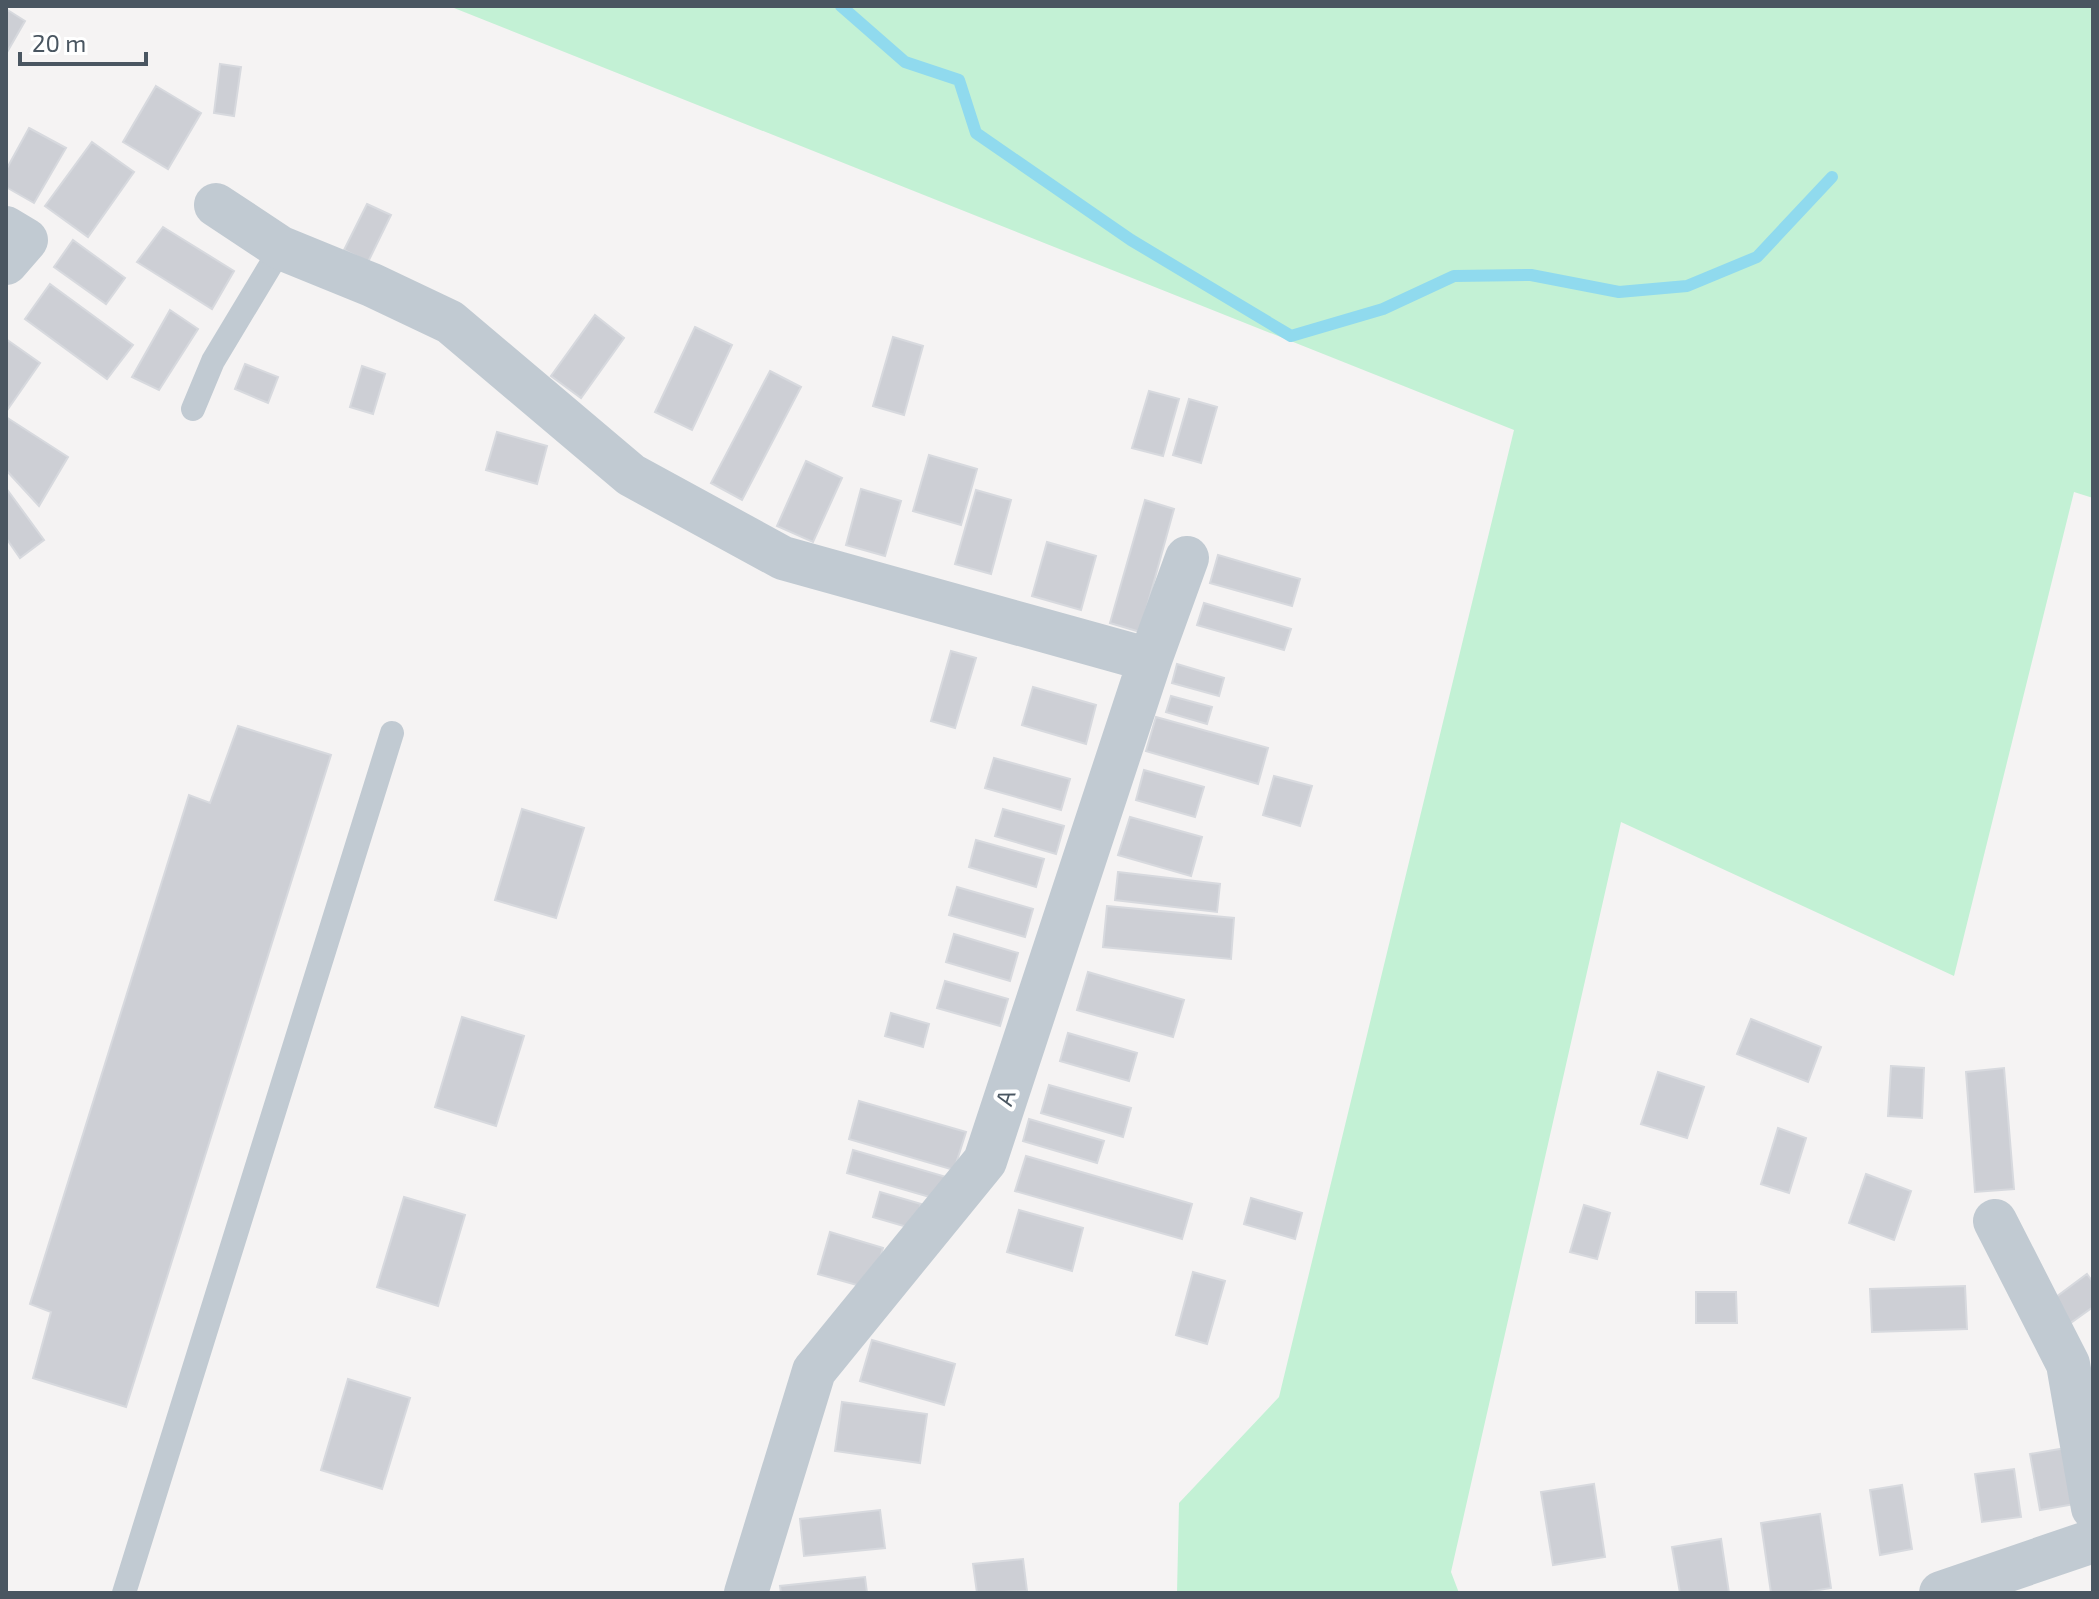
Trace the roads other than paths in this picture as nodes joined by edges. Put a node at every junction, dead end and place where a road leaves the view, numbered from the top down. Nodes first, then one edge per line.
1 (216, 205) dead end
2 (281, 248) junction
3 (193, 409) dead end
4 (1187, 558) dead end
5 (1150, 660) junction
6 (392, 733) dead end
7 (1995, 1221) dead end
8 (2093, 1508) edge
9 (2093, 1541) edge
10 (124, 1593) edge
11 (746, 1593) edge
12 (1941, 1593) edge

1 - 2 street
2 - 3 lane
2 - 5 street
4 - 5 street, A
5 - 11 street, A
6 - 10 lane
7 - 8 street
9 - 12 street

